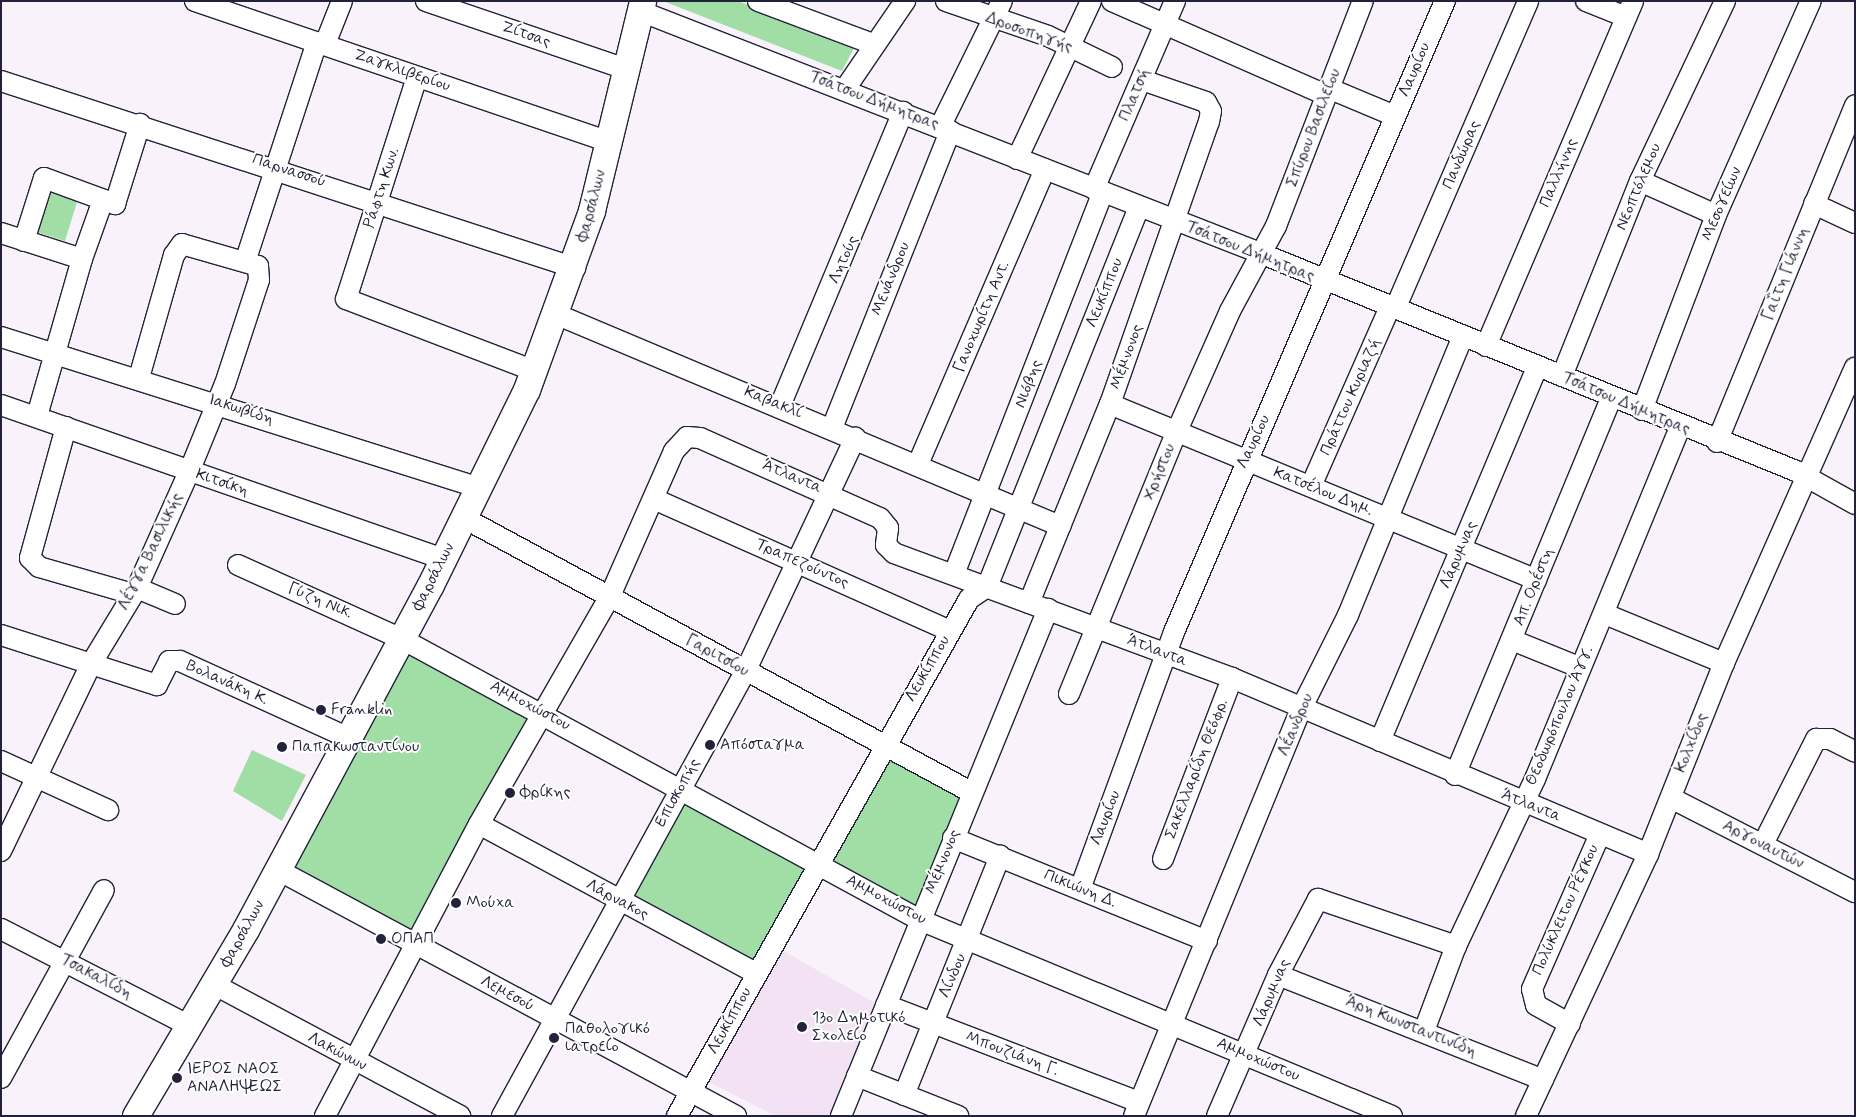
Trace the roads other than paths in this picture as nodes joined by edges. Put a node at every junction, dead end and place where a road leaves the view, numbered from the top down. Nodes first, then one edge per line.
1 (195, 1) edge
2 (342, 1) edge
3 (426, 1) edge
4 (758, 1) edge
5 (905, 1) edge
6 (1002, 1) edge
7 (1091, 1) edge
8 (1112, 1) edge
9 (1175, 1) edge
10 (1445, 1) edge
11 (1528, 1) edge
12 (1586, 1) edge
13 (1725, 1) edge
14 (1811, 1) edge
15 (947, 2) edge
16 (1361, 2) edge
17 (641, 6) edge
18 (1630, 9) edge
19 (994, 20) junction
20 (1164, 25) junction
21 (321, 43) junction
22 (874, 44) junction
23 (1068, 46) junction
24 (1112, 67) dead end
25 (626, 69) junction
26 (418, 77) junction
27 (1142, 80) junction
28 (1, 82) edge
29 (845, 89) junction
30 (1327, 92) junction
31 (1855, 105) edge
32 (903, 112) junction
33 (1395, 116) junction
34 (140, 124) junction
35 (945, 129) junction
36 (609, 142) junction
37 (1017, 159) junction
38 (279, 168) junction
39 (1045, 169) junction
40 (1640, 181) junction
41 (1099, 191) junction
42 (103, 200) junction
43 (378, 200) junction
44 (1814, 204) junction
45 (1139, 207) junction
46 (1716, 214) junction
47 (1175, 221) junction
48 (1855, 223) edge
49 (1, 234) edge
50 (24, 241) junction
51 (1260, 254) junction
52 (82, 259) junction
53 (253, 264) junction
54 (575, 268) junction
55 (1327, 283) junction
56 (1393, 308) junction
57 (558, 315) junction
58 (1463, 336) junction
59 (1, 337) edge
60 (1486, 346) junction
61 (56, 353) junction
62 (1537, 368) junction
63 (1855, 368) edge
64 (536, 371) junction
65 (1562, 376) junction
66 (139, 378) junction
67 (1611, 398) junction
68 (218, 402) junction
69 (1110, 404) junction
70 (1, 405) edge
71 (780, 406) junction
72 (1642, 410) junction
73 (37, 416) junction
74 (66, 427) junction
75 (1680, 427) junction
76 (832, 428) junction
77 (1176, 433) junction
78 (855, 438) junction
79 (1717, 442) junction
80 (1245, 460) junction
81 (918, 464) junction
82 (189, 472) junction
83 (1807, 476) junction
84 (1311, 486) junction
85 (480, 488) junction
86 (831, 493) junction
87 (986, 494) junction
88 (654, 499) junction
89 (1855, 504) edge
90 (1019, 508) junction
91 (1387, 517) junction
92 (464, 518) junction
93 (1060, 526) junction
94 (1462, 549) junction
95 (444, 559) junction
96 (798, 562) junction
97 (238, 565) dead end
98 (954, 574) junction
99 (1536, 580) junction
100 (987, 587) junction
101 (135, 591) junction
102 (610, 596) junction
103 (175, 604) dead end
104 (1038, 606) junction
105 (1605, 614) junction
106 (1098, 628) junction
107 (950, 631) junction
108 (1, 635) edge
109 (402, 639) junction
110 (1512, 640) junction
111 (1166, 655) junction
112 (1724, 663) junction
113 (91, 664) junction
114 (1581, 668) junction
115 (745, 672) junction
116 (1232, 678) junction
117 (1069, 694) dead end
118 (1302, 707) junction
119 (544, 713) junction
120 (349, 738) junction
121 (1380, 741) junction
122 (884, 744) junction
123 (1855, 752) edge
124 (1, 761) edge
125 (1456, 775) junction
126 (35, 778) junction
127 (681, 788) junction
128 (972, 792) junction
129 (1670, 798) junction
130 (1522, 803) junction
131 (108, 810) dead end
132 (479, 824) junction
133 (1600, 834) junction
134 (953, 838) junction
135 (1762, 844) junction
136 (1, 850) edge
137 (1648, 854) junction
138 (1000, 856) junction
139 (1163, 859) dead end
140 (817, 864) junction
141 (278, 870) junction
142 (1080, 889) junction
143 (104, 890) dead end
144 (1855, 892) edge
145 (618, 902) junction
146 (920, 920) junction
147 (1, 929) edge
148 (968, 939) junction
149 (1207, 941) junction
150 (415, 945) junction
151 (1456, 946) junction
152 (65, 961) junction
153 (756, 973) junction
154 (1278, 974) junction
155 (214, 985) junction
156 (886, 1005) junction
157 (554, 1020) junction
158 (1172, 1023) junction
159 (932, 1024) junction
160 (1570, 1024) junction
161 (190, 1026) junction
162 (1424, 1031) junction
163 (1246, 1055) junction
164 (354, 1061) junction
165 (3, 1072) edge
166 (857, 1076) junction
167 (1543, 1080) junction
168 (690, 1092) junction
169 (904, 1094) junction
170 (1136, 1109) edge
171 (136, 1116) edge
172 (325, 1116) edge
173 (460, 1116) edge
174 (502, 1116) edge
175 (678, 1116) edge
176 (736, 1116) edge
177 (841, 1116) edge
178 (958, 1116) edge
179 (1218, 1116) edge
180 (1392, 1116) edge
181 (1526, 1116) edge

1 - 21 street, Ζαγκλιβερίου
2 - 21 street, Λέγγα Βασιλικής
3 - 25 street, Ζίτσας
4 - 22 street
5 - 22 street
6 - 19 street, Μενάνδρου
7 - 23 street
8 - 20 street
9 - 20 street, Πλατσή
10 - 33 street, Λαυρίου
11 - 56 street, Πανδώρας
12 - 18 street
13 - 40 street, Νεοπτόλεμου
14 - 46 street, Μεσογείων
15 - 19 street, Δροσοπηγής
16 - 30 street, Σπύρου Βασιλείου
17 - 25 main road, Φαρσάλων
17 - 29 street, Τσάτσου Δήμητρας
18 - 60 street, Παλλήνης
19 - 23 street, Δροσοπηγής
19 - 35 street, Μενάνδρου
20 - 27 street, Πλατσή
20 - 30 street
21 - 26 street, Ζαγκλιβερίου
21 - 38 street, Λέγγα Βασιλικής
22 - 29 street
23 - 24 street, Δροσοπηγής
23 - 37 street
25 - 36 main road, Φαρσάλων
26 - 36 street, Ζαγκλιβερίου
26 - 43 street, Ράφτη Κων.
27 - 41 street, Πλατσή
27 - 47 street, Μέμνονος
28 - 34 street, Παρνασσού
29 - 32 street, Τσάτσου Δήμητρας
30 - 33 street
30 - 51 street, Σπύρου Βασιλείου
31 - 44 street, Γαΐτη Γιάννη
32 - 35 street, Τσάτσου Δήμητρας
32 - 71 street, Λητούς
33 - 55 street, Λαυρίου
34 - 38 street, Παρνασσού
34 - 42 street
35 - 37 street, Τσάτσου Δήμητρας
35 - 76 street, Μενάνδρου
36 - 54 main road, Φαρσάλων
37 - 39 street, Τσάτσου Δήμητρας
38 - 43 street, Παρνασσού
38 - 53 street, Λέγγα Βασιλικής
39 - 41 street, Τσάτσου Δήμητρας
39 - 81 street, Γανοχωρίτη Αντ.
40 - 46 street
40 - 65 street, Νεοπτόλεμου
41 - 45 street, Τσάτσου Δήμητρας
41 - 87 street, Νιόβης
42 - 50 street
42 - 52 street
43 - 54 street, Παρνασσού
43 - 64 street, Ράφτη Κων.
44 - 48 street
44 - 79 street, Γαΐτη Γιάννη
45 - 47 street, Τσάτσου Δήμητρας
45 - 90 street, Λευκίππου
46 - 72 street, Μεσογείων
47 - 51 street, Τσάτσου Δήμητρας
47 - 69 street, Μέμνονος
49 - 50 street
50 - 52 street
51 - 55 street, Τσάτσου Δήμητρας
51 - 77 street, Χρήστου
52 - 61 street
53 - 66 street
53 - 68 street, Λέγγα Βασιλικής
54 - 57 main road, Φαρσάλων
55 - 56 street, Τσάτσου Δήμητρας
55 - 80 street, Λαυρίου
56 - 58 street, Τσάτσου Δήμητρας
56 - 84 street, Πράττου Κυριαζή
57 - 64 main road, Φαρσάλων
57 - 71 street, Καβακλί
58 - 60 street, Τσάτσου Δήμητρας
58 - 91 street, Λέανδρου
59 - 61 street, Ιακωβίδη
60 - 62 street, Τσάτσου Δήμητρας
61 - 66 street, Ιακωβίδη
61 - 73 street
62 - 65 street, Τσάτσου Δήμητρας
62 - 94 street, Λάρυμνας
63 - 83 street, Κολχίδος
64 - 85 main road, Φαρσάλων
65 - 67 street, Τσάτσου Δήμητρας
66 - 68 street, Ιακωβίδη
67 - 72 street, Τσάτσου Δήμητρας
67 - 99 street, Απ. Ορέστη
68 - 82 street, Λέγγα Βασιλικής
68 - 85 street, Ιακωβίδη
69 - 77 street, Κατσέλου Δημ.
69 - 93 street, Μέμνονος
70 - 73 street, Κιτσίκη
71 - 76 street, Καβακλί
72 - 75 street, Τσάτσου Δήμητρας
73 - 74 street, Κιτσίκη
74 - 82 street, Κιτσίκη
74 - 101 street
75 - 79 street, Τσάτσου Δήμητρας
75 - 105 street, Θεοδωρόπουλου Άγγ.
76 - 78 street, Καβακλί
77 - 80 street, Κατσέλου Δημ.
77 - 106 street, Χρήστου
78 - 81 street, Καβακλί
78 - 86 street, Επισκοπής
79 - 83 street, Τσάτσου Δήμητρας
80 - 84 street, Κατσέλου Δημ.
80 - 111 street, Λαυρίου
81 - 87 street, Καβακλί
82 - 95 street, Κιτσίκη
82 - 101 street, Λέγγα Βασιλικής
83 - 89 street, Τσάτσου Δήμητρας
83 - 112 street, Κολχίδος
84 - 91 street, Κατσέλου Δημ.
85 - 92 main road, Φαρσάλων
86 - 88 street, Άτλαντα
86 - 96 street, Επισκοπής
86 - 98 street, Άτλαντα
87 - 90 street, Καβακλί
87 - 98 street, Νιόβης
88 - 96 street, Τραπεζούντος
88 - 102 street
90 - 93 street, Καβακλί
90 - 100 street, Λευκίππου
91 - 94 street, Κατσέλου Δημ.
91 - 118 street, Λέανδρου
92 - 95 main road, Φαρσάλων
92 - 102 street, Γαριτσίου
93 - 104 street, Μέμνονος
94 - 99 street, Κατσέλου Δημ.
94 - 121 street, Λάρυμνας
95 - 109 main road, Φαρσάλων
96 - 107 street, Τραπεζούντος
96 - 115 street, Επισκοπής
97 - 109 street, Γύζη Νικ.
98 - 100 street, Άτλαντα
99 - 110 street, Απ. Ορέστη
100 - 104 street, Άτλαντα
100 - 107 street, Λευκίππου
101 - 103 street
101 - 113 street, Λέγγα Βασιλικής
102 - 115 street, Γαριτσίου
102 - 119 street
104 - 106 street, Άτλαντα
104 - 128 street, Μέμνονος
105 - 112 street
105 - 114 street, Θεοδωρόπουλου Άγγ.
106 - 111 street, Άτλαντα
106 - 117 street, Χρήστου
107 - 122 street, Λευκίππου
108 - 113 street, Βολανάκη Κ.
109 - 119 street, Αμμοχώστου
109 - 120 main road, Φαρσάλων
110 - 114 street
110 - 125 street, Απ. Ορέστη
111 - 116 street, Άτλαντα
111 - 142 street, Λαυρίου
112 - 129 street, Κολχίδος
113 - 120 street, Βολανάκη Κ.
113 - 126 street, Λέγγα Βασιλικής
114 - 130 street, Θεοδωρόπουλου Άγγ.
115 - 122 street, Γαριτσίου
115 - 127 street, Επισκοπής
116 - 118 street, Άτλαντα
116 - 139 street, Σακελλαρίδη Θεόφρ.
118 - 121 street, Άτλαντα
118 - 149 street, Λέανδρου
119 - 127 street, Αμμοχώστου
119 - 132 street
120 - 141 main road, Φαρσάλων
121 - 125 street, Άτλαντα
122 - 128 street, Γαριτσίου
122 - 140 street, Λευκίππου
123 - 135 street
124 - 126 street
125 - 130 street, Άτλαντα
126 - 131 street
126 - 136 street, Λέγγα Βασιλικής
127 - 140 street, Αμμοχώστου
127 - 145 street, Επισκοπής
128 - 134 street, Μέμνονος
129 - 135 street, Αργοναυτών
129 - 137 street, Κολχίδος
130 - 133 street, Άτλαντα
130 - 151 street, Θεοδωρόπουλου Άγγ.
132 - 145 street, Λάρνακος
132 - 150 street
133 - 137 street, Άτλαντα
133 - 160 street, Πολύκλειτου Ρέγκου
134 - 138 street, Πικιώνη Δ.
134 - 146 street, Μέμνονος
135 - 144 street, Αργοναυτών
137 - 160 street, Κολχίδος
138 - 142 street, Πικιώνη Δ.
138 - 148 street, Λίνδου
140 - 146 street, Αμμοχώστου
140 - 153 street, Λευκίππου
141 - 150 street, Λεμεσού
141 - 155 main road, Φαρσάλων
142 - 149 street, Πικιώνη Δ.
143 - 152 street
145 - 153 street, Λάρνακος
145 - 157 street, Επισκοπής
146 - 148 street, Αμμοχώστου
146 - 156 street, Μέμνονος
147 - 152 street, Τσακαλίδη
148 - 158 street, Αμμοχώστου
148 - 159 street, Λίνδου
149 - 158 street, Λέανδρου
150 - 157 street, Λεμεσού
150 - 164 street
151 - 154 street, Λάρυμνας
151 - 162 street, Θεοδωρόπουλου Άγγ.
152 - 161 street, Τσακαλίδη
152 - 165 street
153 - 168 street, Λευκίππου
154 - 162 street, Άρη Κωνσταντινίδη
154 - 163 street, Λάρυμνας
155 - 161 main road, Φαρσάλων
155 - 164 street, Λακώνων
156 - 159 street, Μπουζιάνη Γ.
156 - 166 street, Μέμνονος
157 - 168 street, Λεμεσού
157 - 174 street, Επισκοπής
158 - 163 street, Αμμοχώστου
158 - 170 street, Λέανδρου
159 - 169 street, Λίνδου
159 - 170 street, Μπουζιάνη Γ.
160 - 167 street, Κολχίδος
161 - 171 main road, Φαρσάλων
162 - 167 street, Άρη Κωνσταντινίδη
163 - 179 street, Λάρυμνας
163 - 180 street, Αμμοχώστου
164 - 172 street
164 - 173 street, Λακώνων
166 - 169 street
166 - 177 street, Μέμνονος
167 - 181 street, Κολχίδος
168 - 175 street, Λευκίππου
168 - 176 street, Λεμεσού
169 - 178 street

